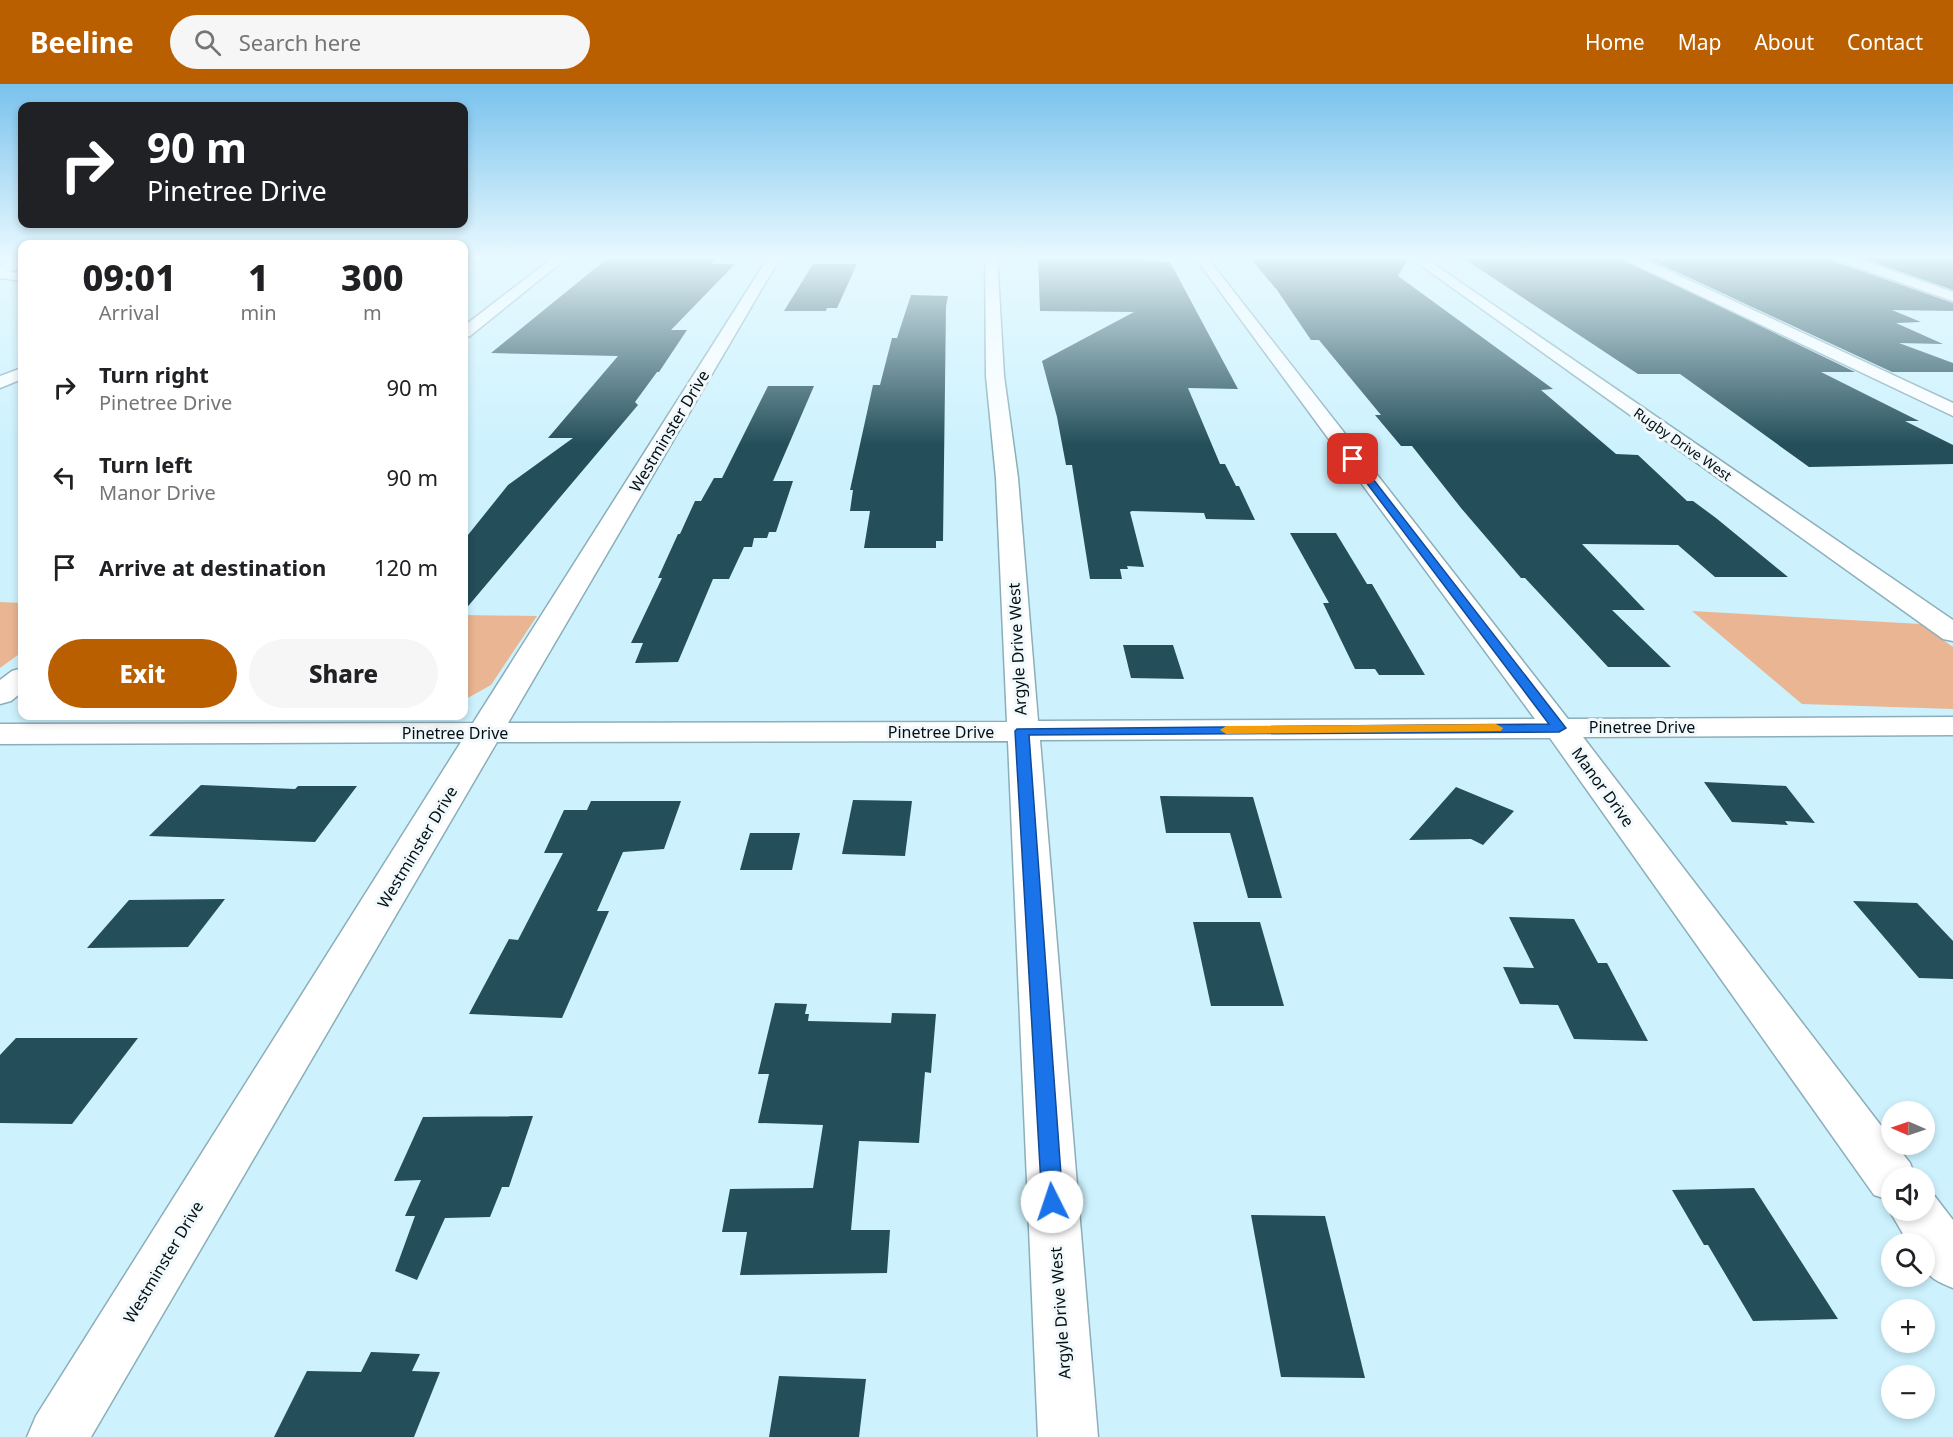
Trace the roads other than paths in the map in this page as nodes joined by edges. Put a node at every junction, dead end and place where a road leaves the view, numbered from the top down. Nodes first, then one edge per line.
1 (482, 319) edge
2 (737, 319) edge
3 (993, 319) edge
4 (1248, 319) edge
5 (1504, 319) edge
6 (1761, 319) edge
7 (468, 330) edge
8 (18, 375) edge
9 (0, 383) edge
10 (1953, 410) edge
11 (1953, 633) edge
12 (18, 680) edge
13 (0, 695) edge
14 (1953, 726) edge
15 (1559, 728) junction
16 (1022, 731) junction
17 (486, 733) junction
18 (0, 734) edge
19 (1883, 1167) edge
20 (1923, 1221) edge
21 (1953, 1263) edge
22 (57, 1437) edge
23 (1068, 1437) edge

1 - 7 street
2 - 17 street, Westminster Drive
3 - 16 street, Argyle Drive West
4 - 15 street, Manor Drive
5 - 11 street, Rugby Drive West
6 - 10 street
8 - 9 street
12 - 13 street
14 - 15 street, Pinetree Drive
15 - 16 street, Pinetree Drive
15 - 19 street, Manor Drive
16 - 17 street, Pinetree Drive
16 - 23 street, Argyle Drive West
17 - 18 street, Pinetree Drive
17 - 22 street, Westminster Drive
20 - 21 street

